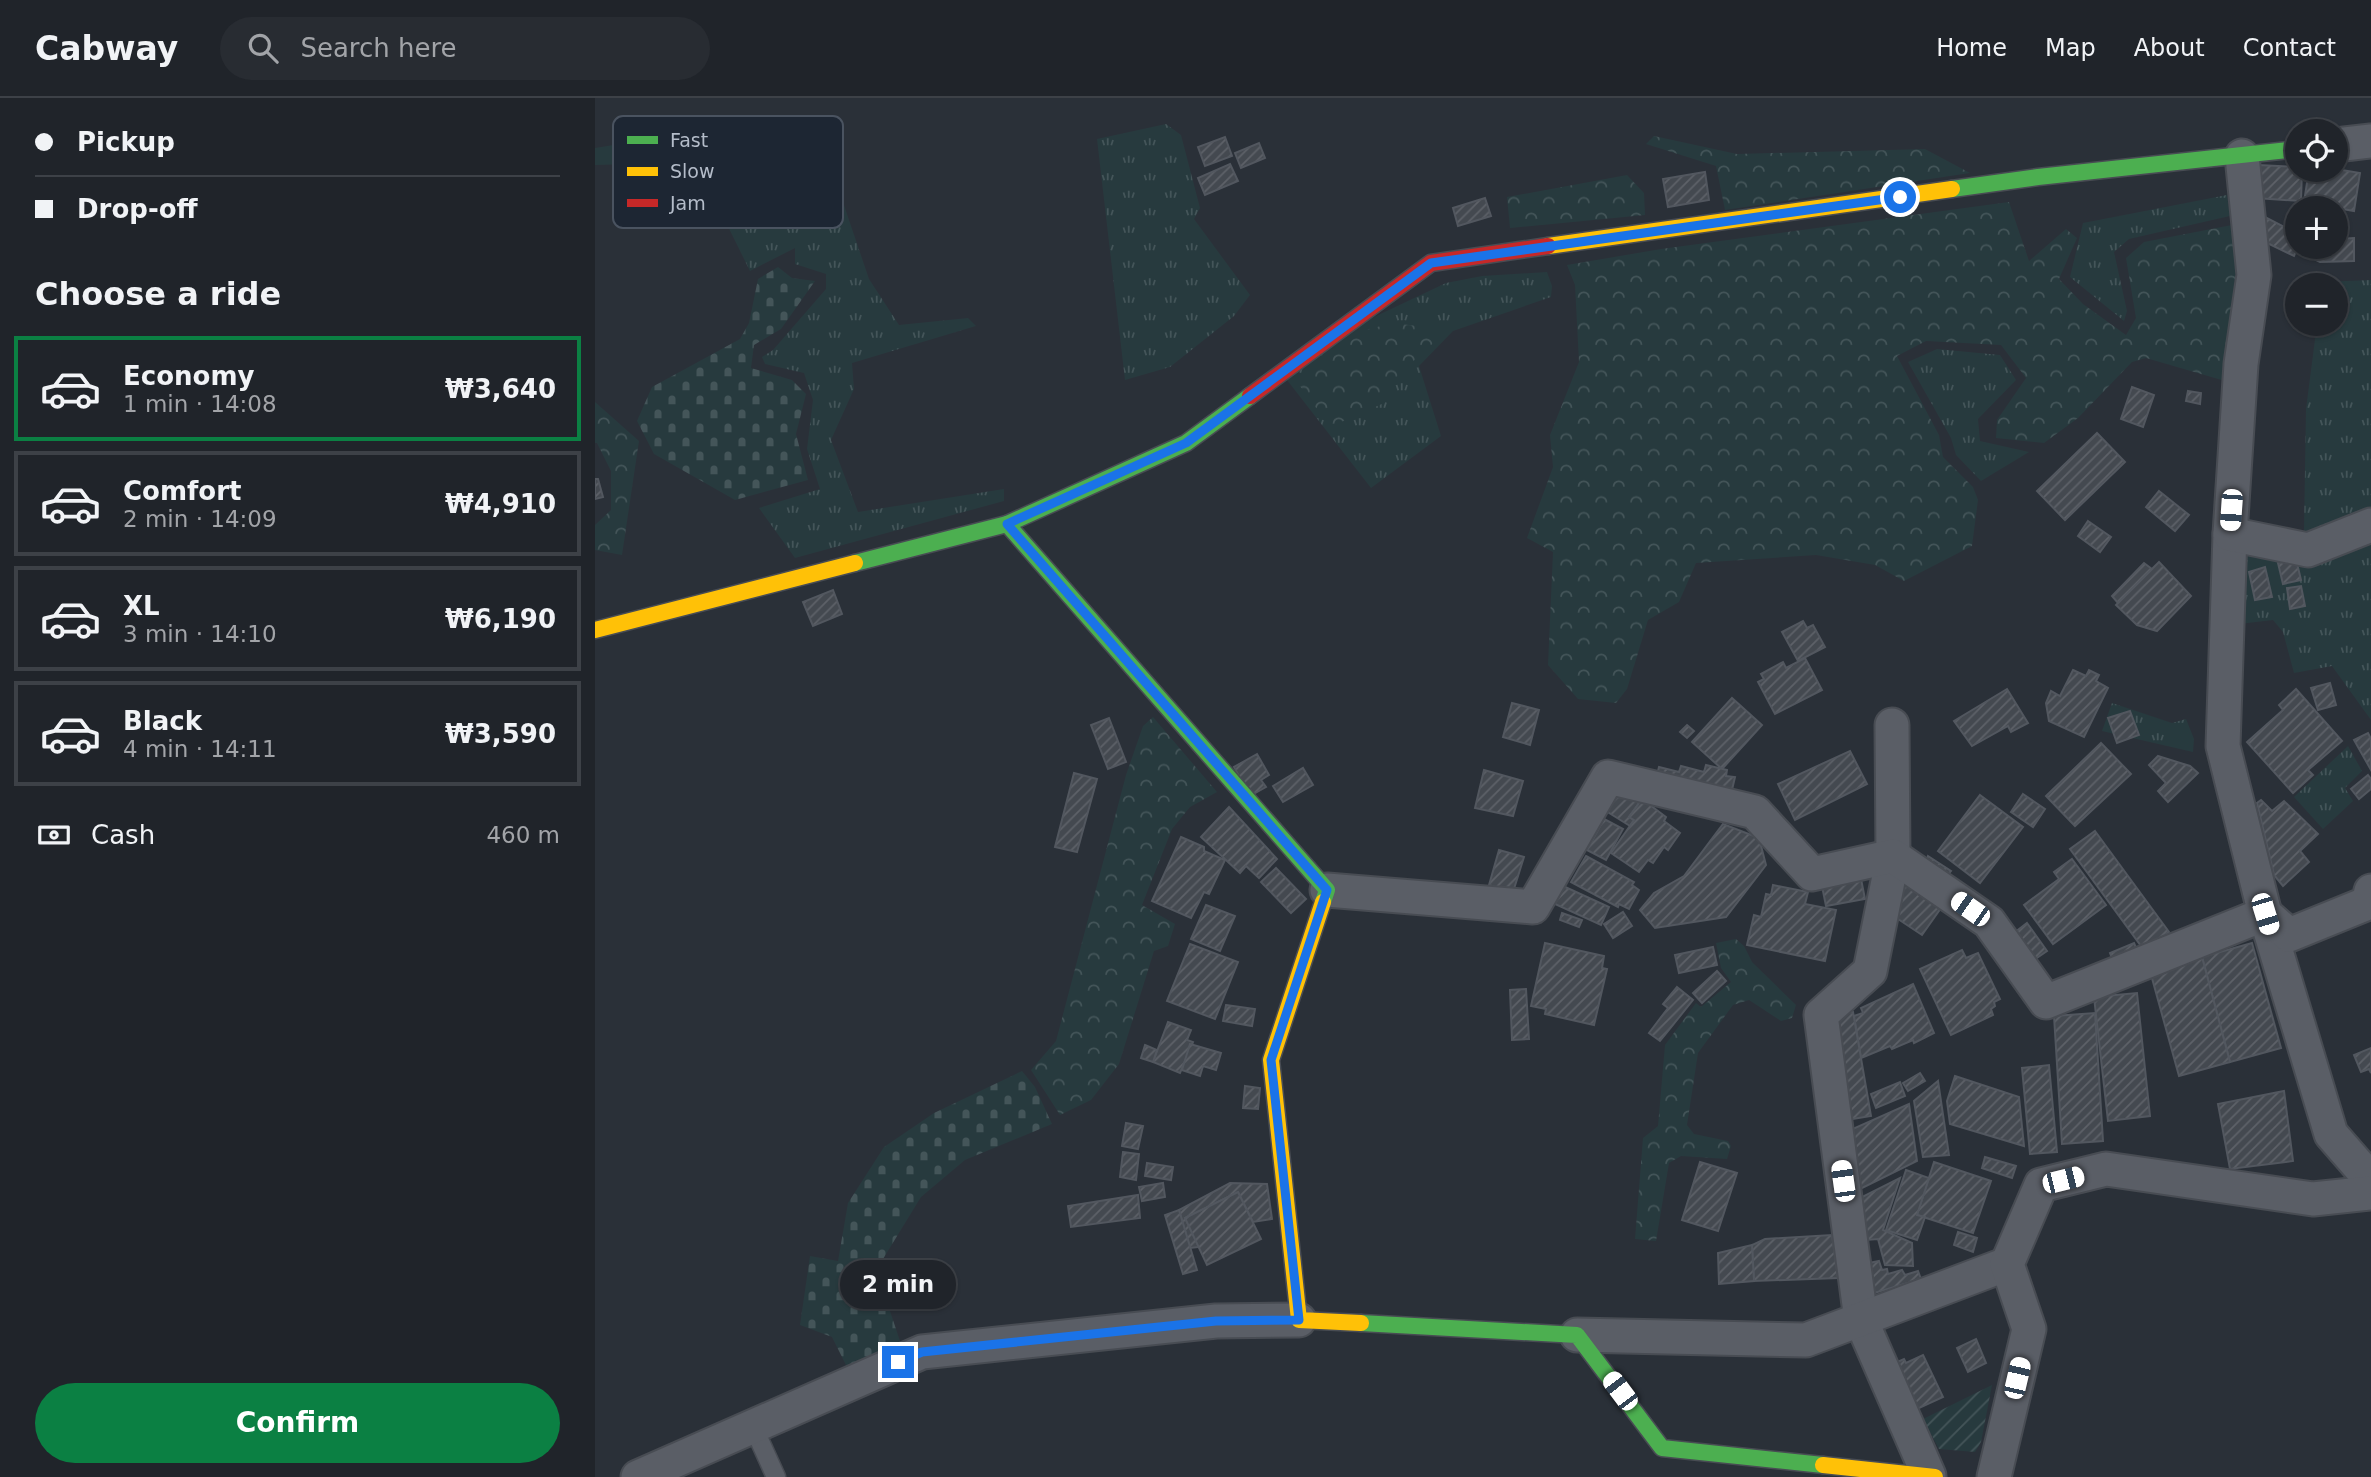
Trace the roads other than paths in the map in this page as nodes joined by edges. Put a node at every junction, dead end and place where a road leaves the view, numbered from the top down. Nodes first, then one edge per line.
1 (2371, 141) edge
2 (2348, 144) edge
3 (2285, 151) edge
4 (2242, 156) junction
5 (1007, 524) junction
6 (2371, 525) edge
7 (2230, 534) junction
8 (595, 630) edge
9 (1892, 725) dead end
10 (1893, 856) junction
11 (1327, 890) junction
12 (2371, 891) edge
13 (2265, 914) junction
14 (2371, 1180) edge
15 (2371, 1193) edge
16 (2007, 1264) junction
17 (1299, 1320) junction
18 (1861, 1320) junction
19 (1577, 1335) junction
20 (753, 1426) junction
21 (1929, 1476) edge
22 (638, 1477) edge
23 (776, 1477) edge
24 (1935, 1477) edge
25 (1994, 1477) edge

1 - 2 street
3 - 4 street
4 - 5 street
4 - 7 street
5 - 8 street
5 - 11 street
6 - 7 street
7 - 13 street
9 - 10 street
10 - 11 street
10 - 13 street
10 - 18 street
11 - 17 street
12 - 13 street
13 - 14 street
15 - 16 street
16 - 18 street
16 - 25 street
17 - 19 street
17 - 20 street
18 - 19 street
18 - 21 street
19 - 21 street
20 - 22 street
20 - 23 lane
21 - 24 street

